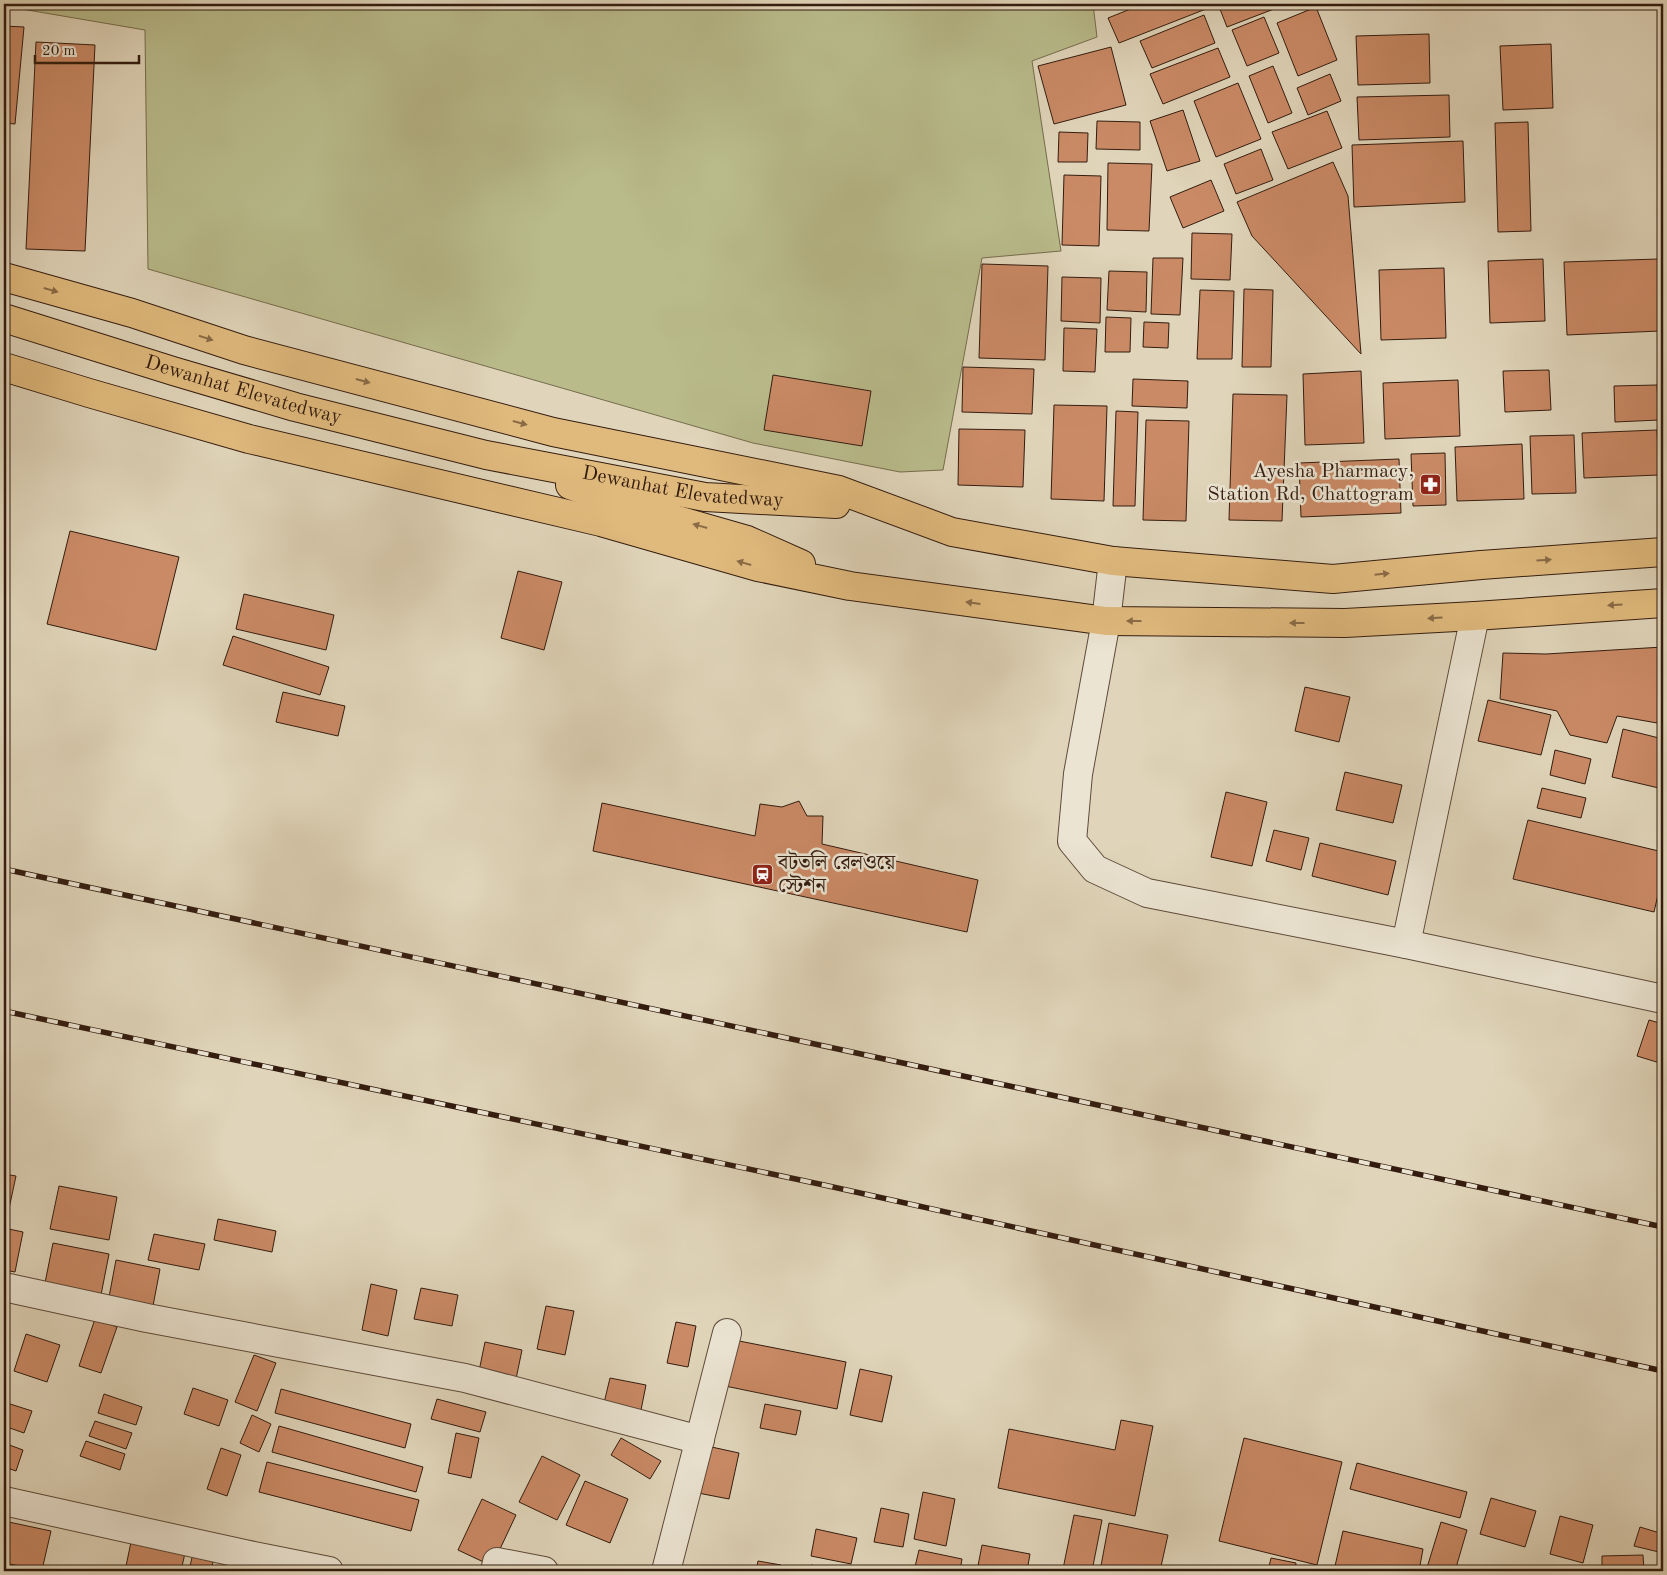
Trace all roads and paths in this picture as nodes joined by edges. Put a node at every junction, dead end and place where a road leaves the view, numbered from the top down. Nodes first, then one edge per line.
1 (4, 277) edge
2 (4, 318) edge
3 (4, 367) edge
4 (486, 455) junction
5 (881, 506) junction
6 (1663, 552) edge
7 (1112, 561) junction
8 (850, 586) junction
9 (1663, 602) edge
10 (1475, 616) junction
11 (1106, 621) junction
12 (1406, 944) junction
13 (1663, 999) edge
14 (4, 1287) edge
15 (727, 1333) dead end
16 (700, 1440) junction
17 (4, 1501) edge
18 (329, 1571) edge
19 (494, 1571) edge
20 (544, 1571) edge
21 (666, 1571) edge

1 -> 5 main road
2 - 4 main road, Dewanhat Elevatedway
8 -> 3 main road
4 - 5 main road, Dewanhat Elevatedway
8 -> 4 main road, Dewanhat Elevatedway
5 - 7 main road
7 -> 6 main road
7 - 11 street
11 -> 8 main road
9 -> 10 main road
10 -> 11 main road
10 - 12 street
11 - 12 street
12 - 13 street
14 - 16 street
15 - 16 street
16 - 21 street
17 - 18 street
19 - 20 street

